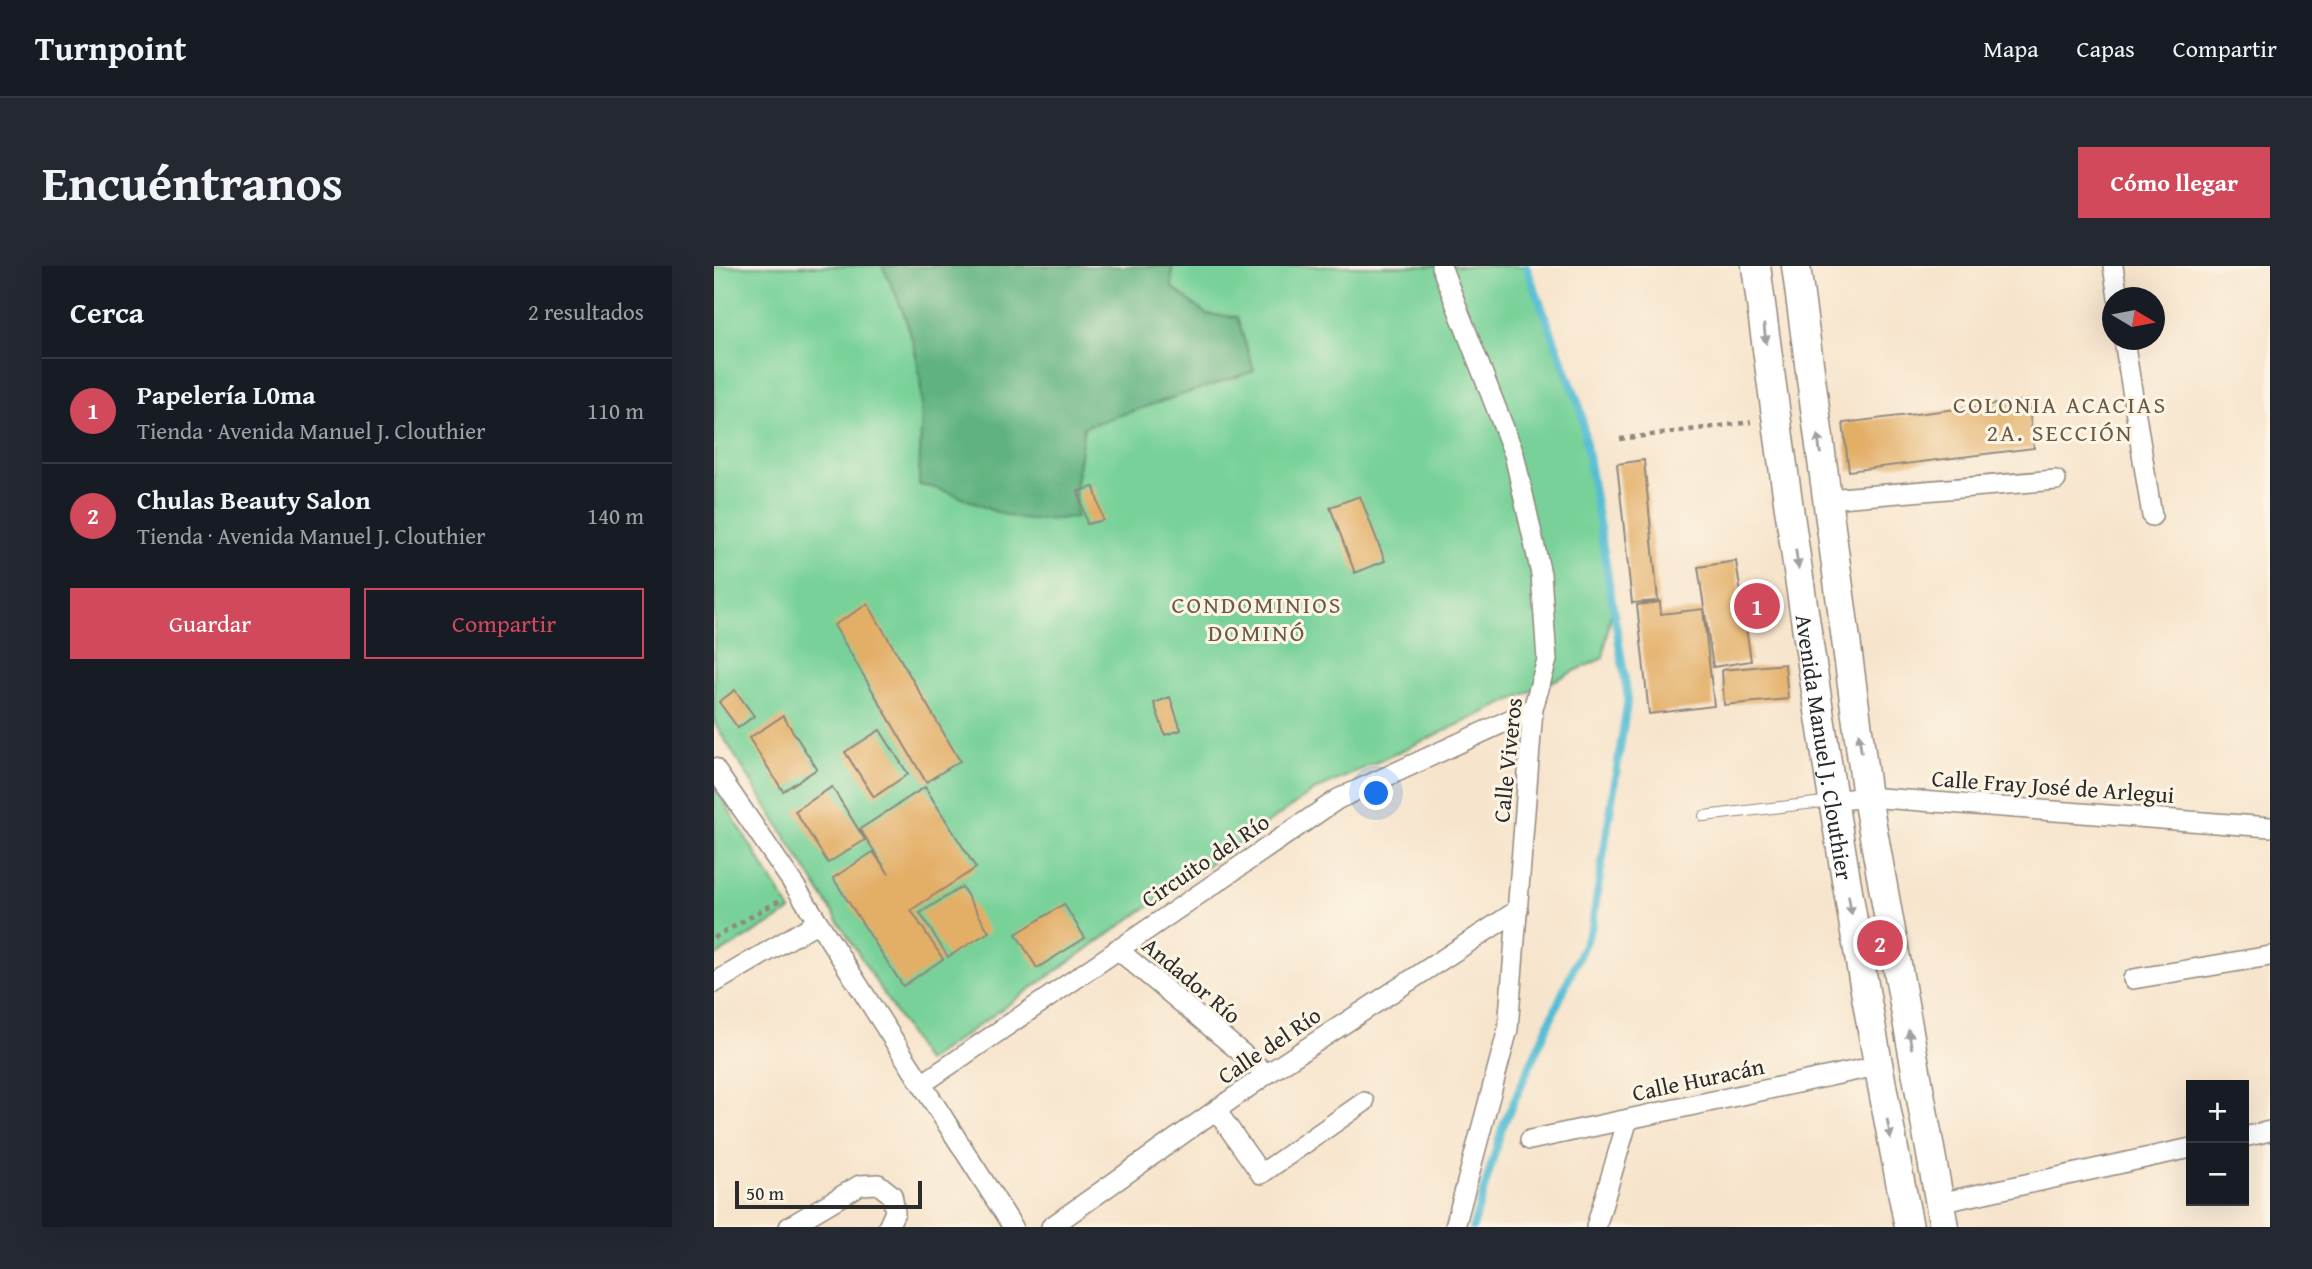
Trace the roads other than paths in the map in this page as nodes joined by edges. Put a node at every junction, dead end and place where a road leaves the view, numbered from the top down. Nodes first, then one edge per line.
1 (1441, 266) edge
2 (1756, 266) edge
3 (1796, 266) edge
4 (2113, 266) edge
5 (2116, 287) edge
6 (2126, 350) edge
7 (2056, 480) dead end
8 (1827, 499) junction
9 (2152, 516) dead end
10 (1533, 709) junction
11 (714, 768) edge
12 (1867, 797) junction
13 (1832, 801) junction
14 (1704, 816) dead end
15 (2270, 827) edge
16 (1518, 910) junction
17 (818, 922) junction
18 (1118, 949) junction
19 (2270, 956) edge
20 (2133, 979) dead end
21 (714, 983) edge
22 (1877, 1066) junction
23 (1267, 1074) junction
24 (922, 1084) junction
25 (1364, 1102) dead end
26 (1216, 1110) junction
27 (1629, 1119) junction
28 (2270, 1131) edge
29 (2249, 1136) edge
30 (1530, 1140) dead end
31 (2186, 1149) edge
32 (1941, 1215) edge
33 (789, 1227) edge
34 (888, 1227) edge
35 (1013, 1227) edge
36 (1051, 1227) edge
37 (1455, 1227) edge
38 (1596, 1227) edge
39 (1909, 1227) edge

1 - 10 street, Calle Viveros
2 -> 13 main road, Avenida Manuel J. Clouthier
8 -> 3 main road, Avenida Manuel J. Clouthier
4 - 5 street
6 - 9 street
7 - 8 street
12 -> 8 main road, Avenida Manuel J. Clouthier
10 - 16 street, Calle Viveros
10 - 18 street, Circuito del Río
11 - 17 street
12 - 13 street, Calle Fray José de Arlegui
12 - 15 street, Calle Fray José de Arlegui
32 -> 12 main road, Avenida Manuel J. Clouthier
13 - 14 lane
13 -> 22 main road, Avenida Manuel J. Clouthier
16 - 23 street, Calle del Río
16 - 37 street, Calle Viveros
17 - 21 street
17 - 24 street
18 - 23 street, Andador Río
18 - 24 street, Circuito del Río
19 - 20 street
22 - 27 street, Calle Huracán
22 -> 39 main road, Avenida Manuel J. Clouthier
23 - 26 street, Calle del Río
24 - 35 street
25 - 26 street
26 - 36 street, Calle del Río
27 - 30 street, Calle Huracán
27 - 38 street
28 - 29 street
31 - 32 street
33 - 34 street

